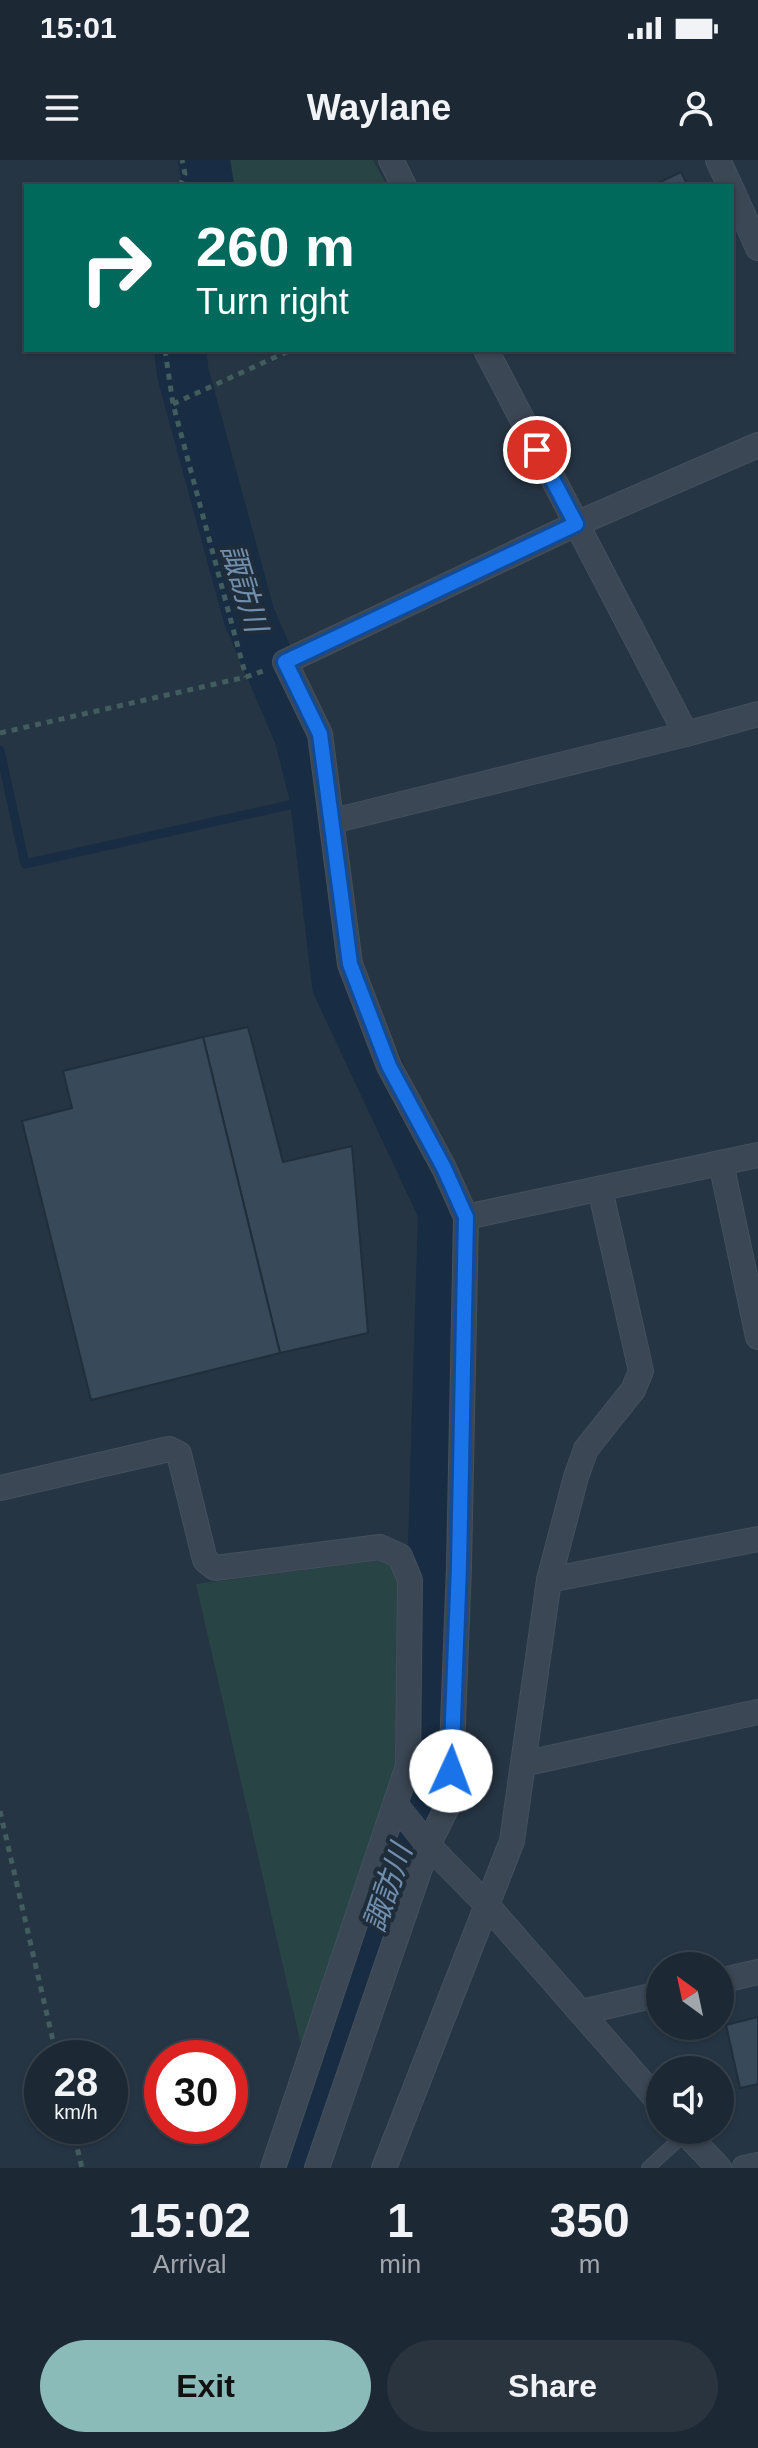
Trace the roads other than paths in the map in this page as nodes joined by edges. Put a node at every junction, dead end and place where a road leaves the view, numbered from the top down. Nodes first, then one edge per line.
1 (391, 160) edge
2 (718, 160) edge
3 (403, 184) edge
4 (729, 184) edge
5 (734, 195) edge
6 (758, 248) edge
7 (487, 352) edge
8 (758, 445) edge
9 (576, 524) junction
10 (758, 714) edge
11 (686, 734) junction
12 (333, 821) junction
13 (758, 1155) edge
14 (721, 1163) junction
15 (600, 1189) junction
16 (466, 1217) junction
17 (758, 1337) edge
18 (0, 1488) edge
19 (758, 1539) edge
20 (549, 1580) junction
21 (758, 1712) edge
22 (523, 1764) junction
23 (396, 1805) junction
24 (428, 1845) junction
25 (486, 1904) junction
26 (758, 1972) edge
27 (734, 1978) edge
28 (646, 1997) edge
29 (582, 2012) junction
30 (646, 2087) edge
31 (672, 2144) edge
32 (696, 2144) edge
33 (758, 2165) edge
34 (273, 2168) edge
35 (317, 2168) edge
36 (384, 2168) edge
37 (648, 2168) edge
38 (719, 2168) edge
39 (744, 2168) edge

1 - 3 street
2 - 4 street
5 - 6 street
7 - 9 street
8 - 9 street
9 - 11 street
9 - 12 street
10 - 11 street
11 - 12 street
12 - 16 street
13 - 14 street
14 - 15 street
14 - 17 street
15 - 16 street
15 - 20 street
16 - 24 street
18 - 23 street
19 - 20 street
20 - 22 street
21 - 22 street
22 - 25 street
23 - 24 street
23 - 34 street
24 - 25 street
24 - 35 street
25 - 29 street
25 - 36 street
26 - 27 street
28 - 29 street
29 - 30 street
31 - 37 lane
32 - 38 street
33 - 39 street

